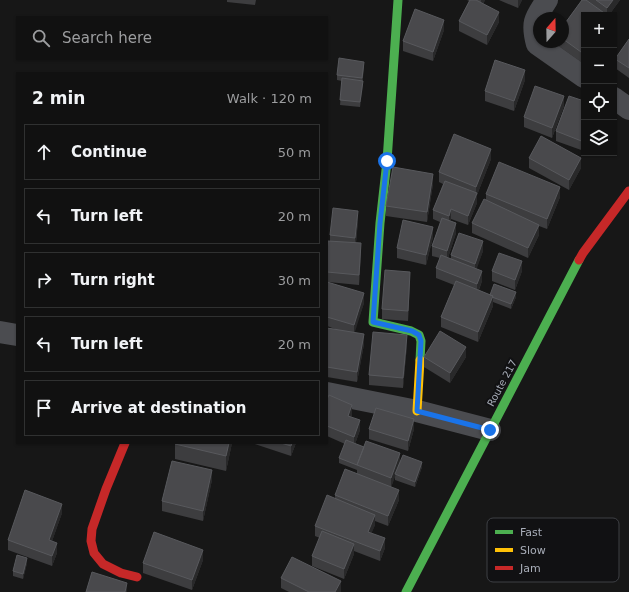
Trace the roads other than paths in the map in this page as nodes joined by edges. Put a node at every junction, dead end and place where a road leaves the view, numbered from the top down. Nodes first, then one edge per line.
1 (398, 0) edge
2 (547, 0) edge
3 (581, 76) edge
4 (617, 100) edge
5 (629, 109) edge
6 (629, 190) edge
7 (0, 332) edge
8 (16, 335) edge
9 (328, 393) edge
10 (417, 411) junction
11 (490, 430) junction
12 (125, 444) edge
13 (137, 577) dead end
14 (406, 592) edge

1 - 10 street
2 - 3 street
4 - 5 street
6 - 11 street, Route 217
7 - 8 street
9 - 10 street
10 - 11 street
11 - 14 street, Route 217
12 - 13 street

